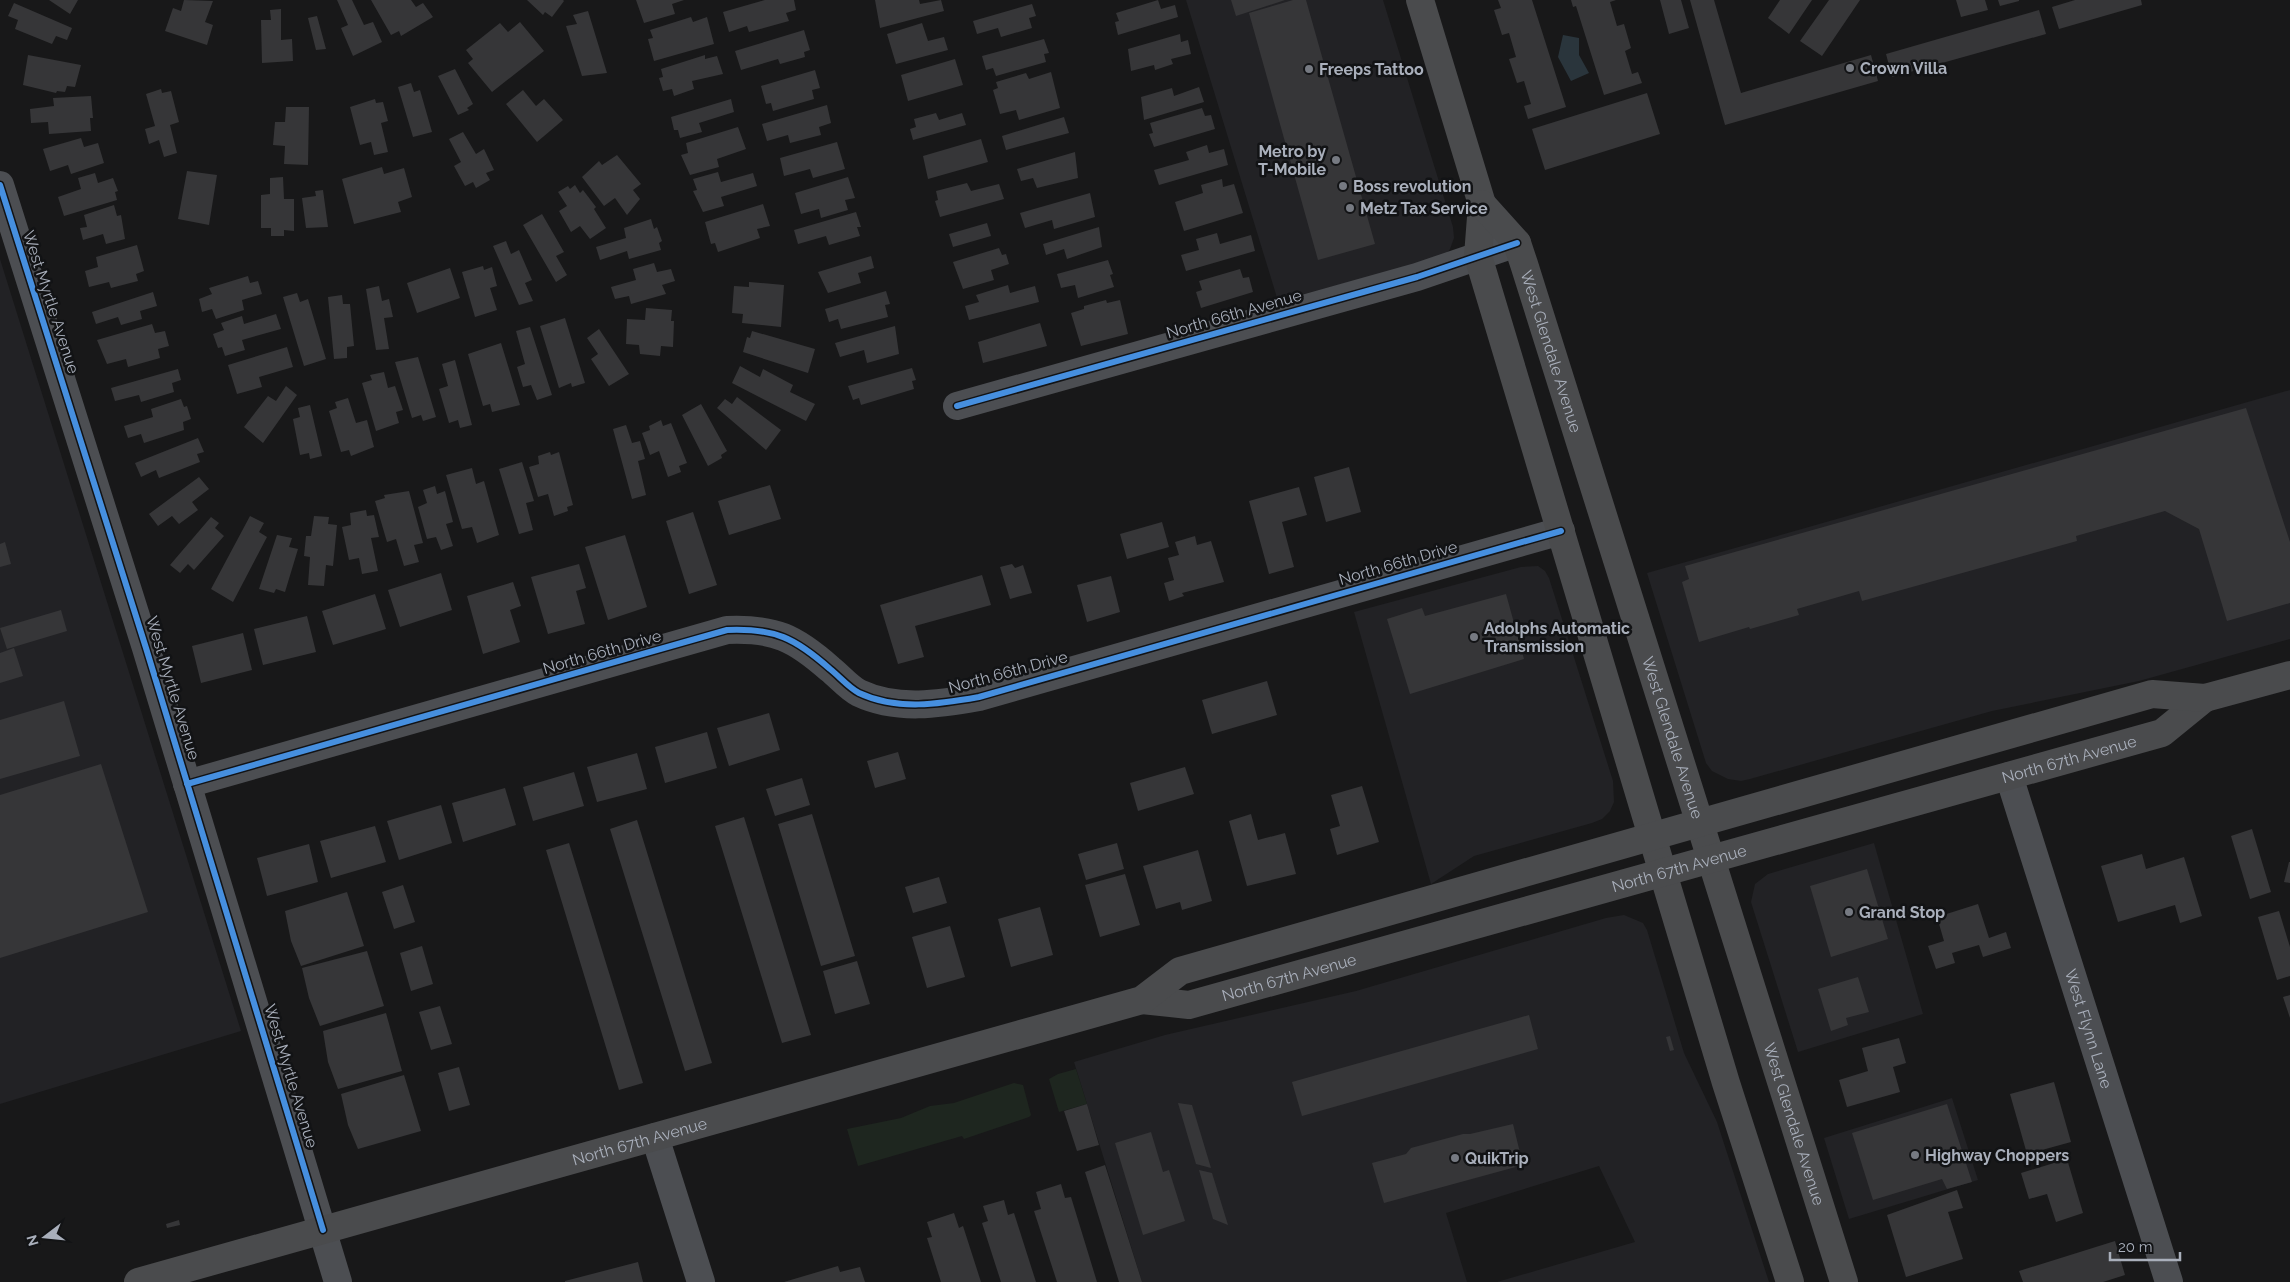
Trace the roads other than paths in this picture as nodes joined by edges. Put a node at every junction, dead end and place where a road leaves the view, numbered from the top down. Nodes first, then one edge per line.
1 (1420, 0) edge
2 (0, 185) edge
3 (1482, 204) junction
4 (1517, 243) junction
5 (1478, 256) junction
6 (957, 406) dead end
7 (1561, 531) junction
8 (2290, 675) edge
9 (2206, 698) junction
10 (2009, 776) junction
11 (188, 784) junction
12 (1699, 822) junction
13 (1652, 836) junction
14 (1711, 861) junction
15 (1664, 874) junction
16 (1142, 1000) junction
17 (655, 1137) junction
18 (323, 1230) junction
19 (138, 1282) edge
20 (338, 1282) edge
21 (701, 1282) edge
22 (1790, 1282) edge
23 (1844, 1282) edge
24 (2169, 1282) edge

1 - 3 main road, West Glendale Avenue
2 - 11 street, West Myrtle Avenue
3 - 4 main road, West Glendale Avenue
3 - 5 main road, West Glendale Avenue
4 - 5 street, North 66th Avenue
4 - 12 main road, West Glendale Avenue
5 - 6 street, North 66th Avenue
5 - 7 main road, West Glendale Avenue
7 - 11 street, North 66th Drive
7 - 13 main road, West Glendale Avenue
8 - 9 main road, North 67th Avenue
9 - 10 main road, North 67th Avenue
9 - 12 main road, North 67th Avenue
10 - 14 main road, North 67th Avenue
10 - 24 street, West Flynn Lane
11 - 18 street, West Myrtle Avenue
12 - 13 main road, North 67th Avenue
12 - 14 main road, West Glendale Avenue
13 - 15 main road, West Glendale Avenue
13 - 16 main road, North 67th Avenue
14 - 15 main road, North 67th Avenue
14 - 23 main road, West Glendale Avenue
15 - 16 main road, North 67th Avenue
15 - 22 main road, West Glendale Avenue
16 - 17 main road, North 67th Avenue
17 - 18 main road, North 67th Avenue
17 - 21 street
18 - 19 main road, North 67th Avenue
18 - 20 street, West Myrtle Avenue

